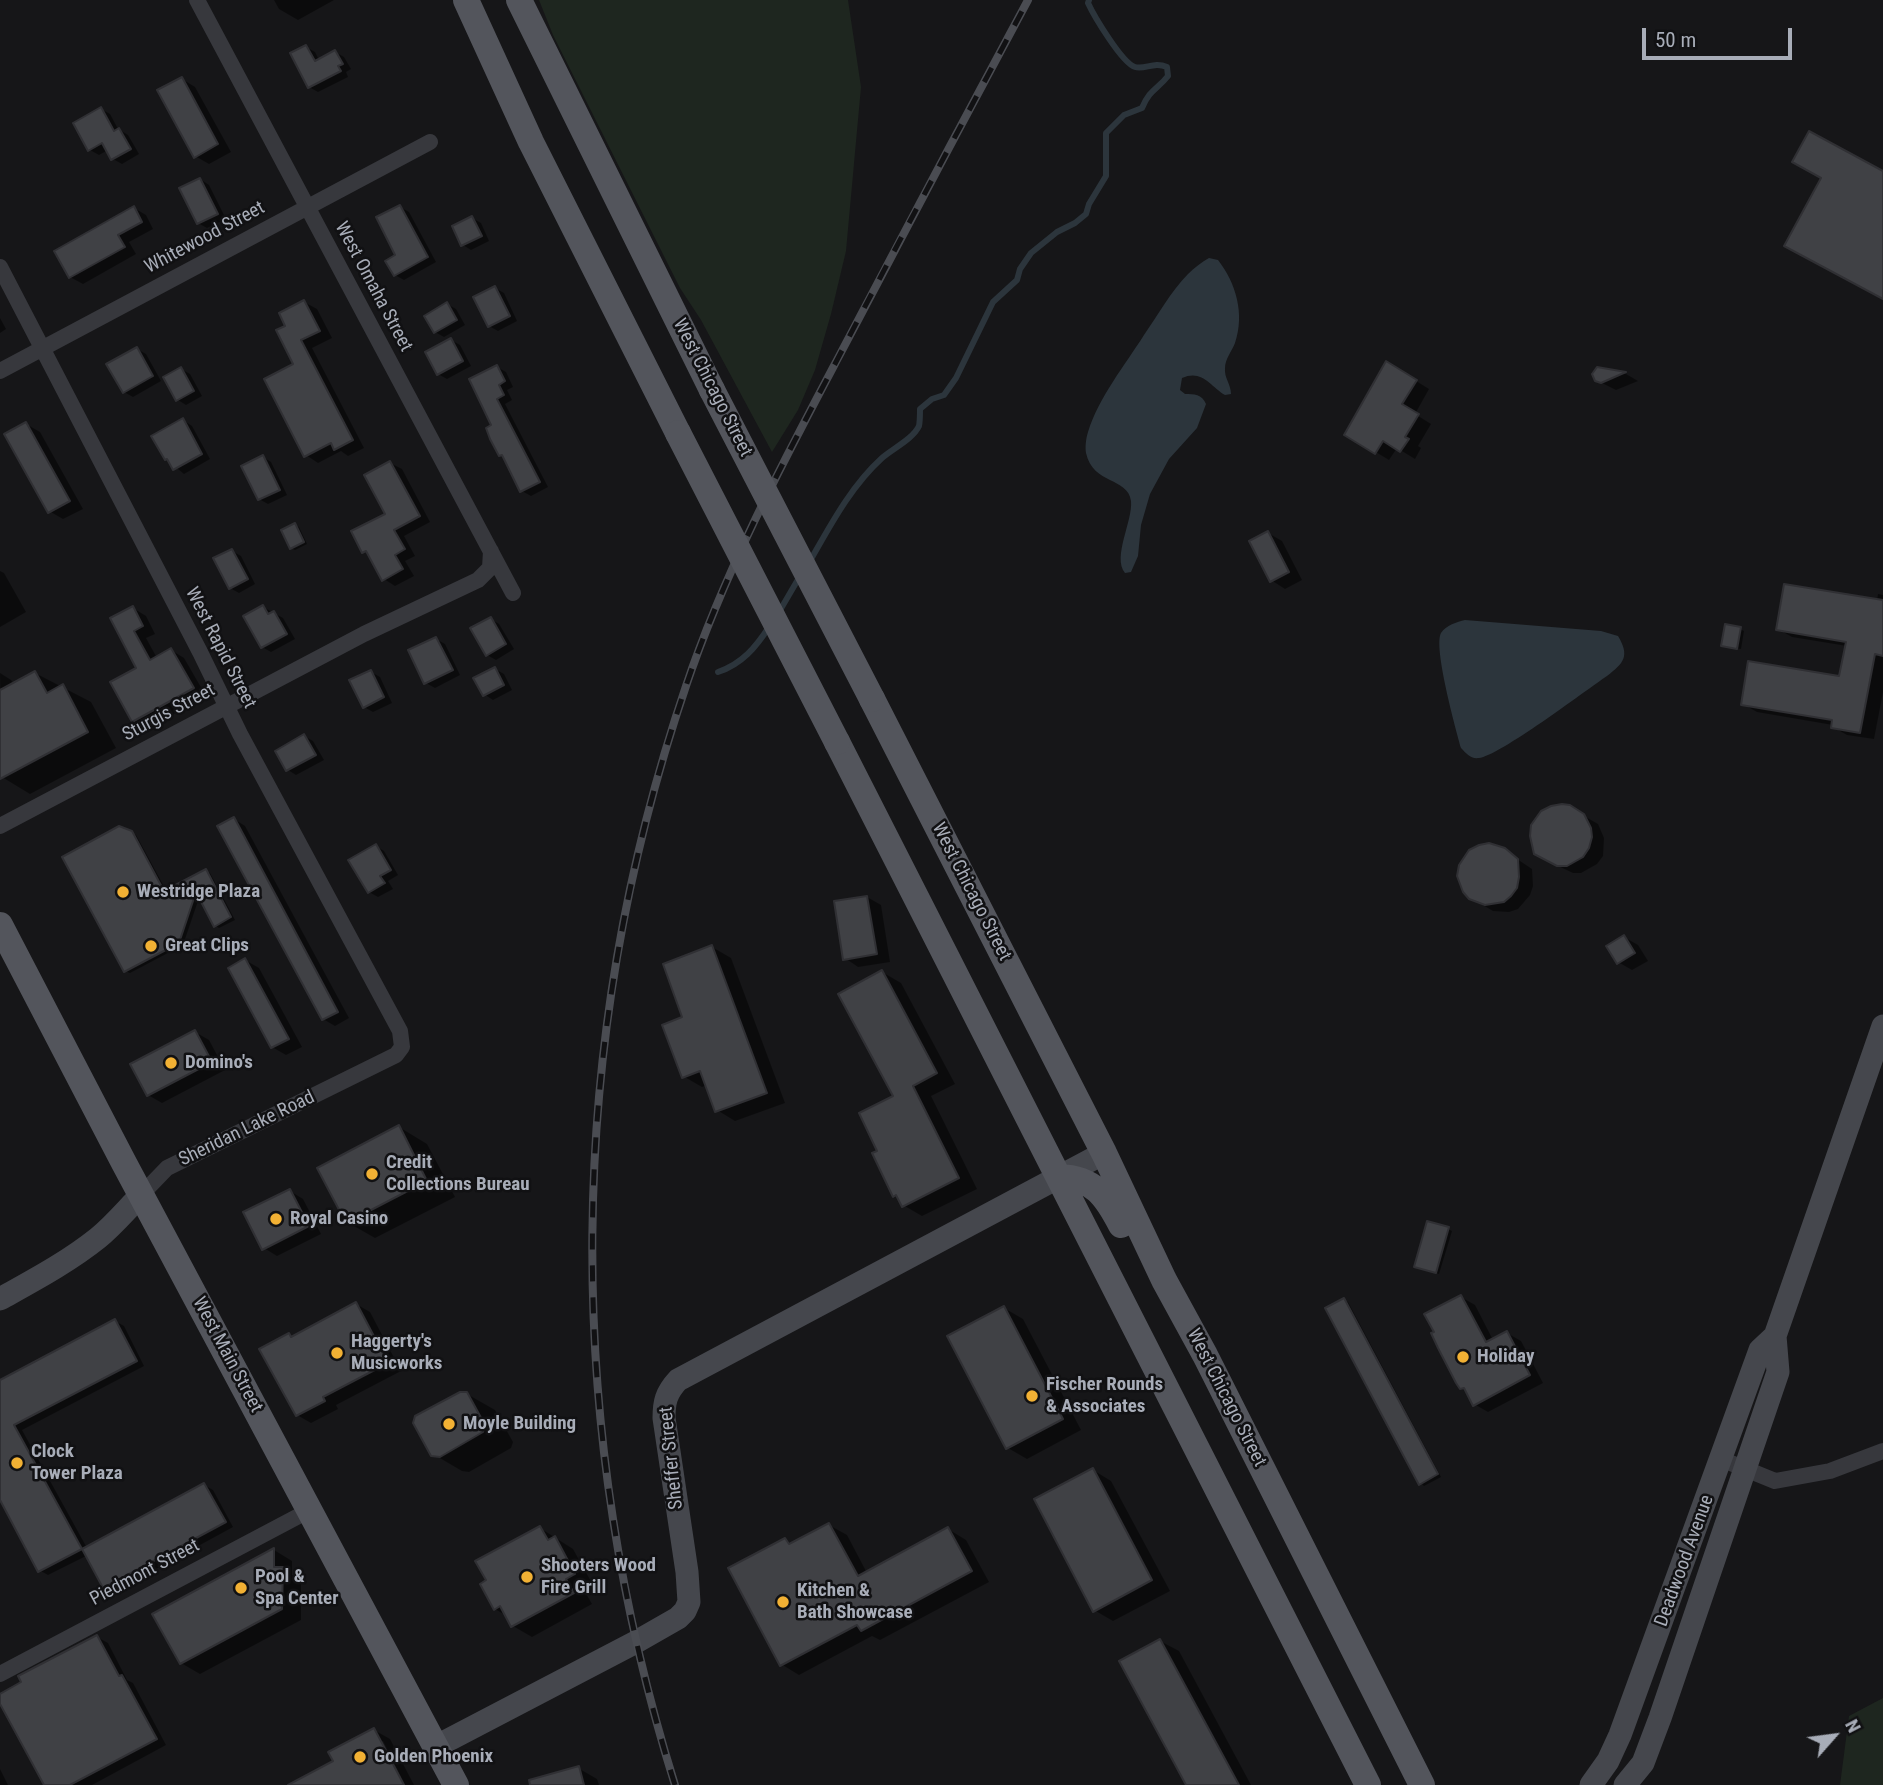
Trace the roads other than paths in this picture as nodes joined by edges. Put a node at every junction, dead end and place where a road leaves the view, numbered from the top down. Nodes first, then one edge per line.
1 (197, 0) edge
2 (466, 0) edge
3 (519, 0) edge
4 (429, 142) dead end
5 (307, 207) junction
6 (0, 267) edge
7 (43, 348) junction
8 (0, 371) edge
9 (491, 551) junction
10 (513, 593) dead end
11 (226, 707) junction
12 (0, 826) edge
13 (0, 925) edge
14 (1883, 1027) edge
15 (402, 1047) joint
16 (1104, 1153) junction
17 (1059, 1177) junction
18 (141, 1195) junction
19 (1164, 1280) junction
20 (0, 1299) edge
21 (1775, 1336) junction
22 (1205, 1355) junction
23 (1883, 1451) edge
24 (1721, 1460) junction
25 (1746, 1469) junction
26 (310, 1510) junction
27 (0, 1674) edge
28 (435, 1747) junction
29 (456, 1785) edge
30 (1368, 1785) edge
31 (1422, 1785) edge
32 (1438, 1785) edge
33 (1591, 1785) edge
34 (1625, 1785) edge

1 - 5 street, West Omaha Street
2 - 17 main road, bridge
3 - 16 main road, West Chicago Street, bridge
4 - 5 street, Whitewood Street
5 - 7 street, Whitewood Street
5 - 9 street, West Omaha Street
6 - 7 street, West Rapid Street
7 - 8 street, Whitewood Street
7 - 11 street, West Rapid Street
9 - 10 street, West Omaha Street
9 - 11 street, Sturgis Street
11 - 12 street, Sturgis Street
11 - 15 street, West Rapid Street
13 - 18 main road, West Main Street
14 - 21 main road, Deadwood Avenue
15 - 18 street, Sheridan Lake Road
16 - 17 main road, Sheffer Street
16 - 19 main road, West Chicago Street
17 - 22 main road
17 - 28 main road, Sheffer Street
17 - 30 main road
18 - 20 main road, Sheridan Lake Road
18 - 26 main road, West Main Street
19 - 22 main road, West Chicago Street
19 - 32 main road
21 - 24 main road, Deadwood Avenue
21 - 25 main road, Deadwood Avenue
22 - 31 main road, West Chicago Street
23 - 25 street
24 - 25 street
24 - 33 main road, Deadwood Avenue
25 - 34 main road, Deadwood Avenue
26 - 27 street, Piedmont Street
26 - 28 main road, West Main Street
28 - 29 main road, West Main Street

